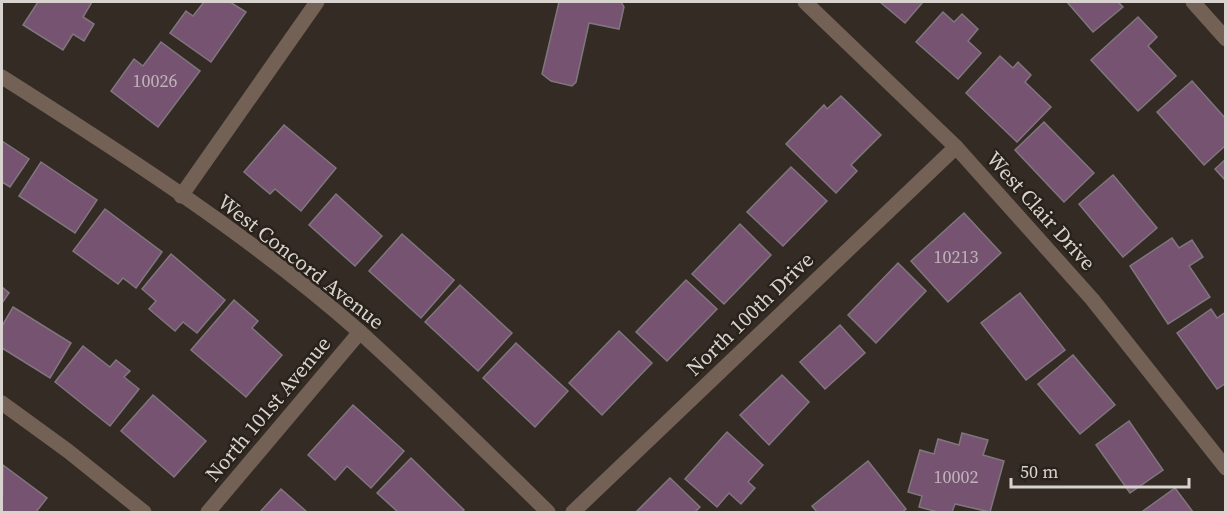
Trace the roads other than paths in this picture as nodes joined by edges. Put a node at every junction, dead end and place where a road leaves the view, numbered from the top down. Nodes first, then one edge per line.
1 (317, 2) edge
2 (805, 2) edge
3 (1193, 2) edge
4 (1226, 39) edge
5 (2, 76) edge
6 (956, 147) junction
7 (181, 196) junction
8 (360, 332) junction
9 (2, 403) edge
10 (1226, 468) edge
11 (144, 513) edge
12 (208, 513) edge
13 (549, 513) edge
14 (573, 513) edge

1 - 7 street
2 - 6 street, West Clair Drive
3 - 4 street
5 - 7 street, West Concord Avenue
6 - 10 street, West Clair Drive
6 - 14 street, North 100th Drive
7 - 8 street, West Concord Avenue
8 - 12 street, North 101st Avenue
8 - 13 street, West Concord Avenue
9 - 11 street

